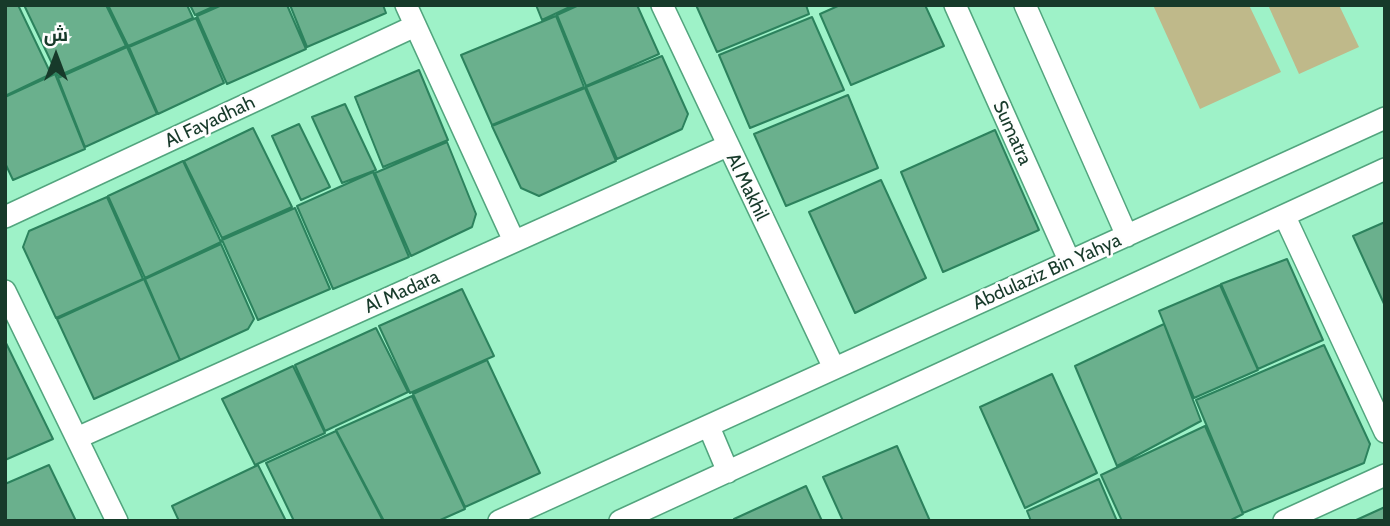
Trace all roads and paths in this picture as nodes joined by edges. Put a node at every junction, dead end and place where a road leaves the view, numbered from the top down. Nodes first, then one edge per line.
1 (406, 5) edge
2 (662, 5) edge
3 (955, 5) edge
4 (1025, 5) edge
5 (415, 26) junction
6 (1385, 118) edge
7 (727, 146) junction
8 (1385, 169) edge
9 (5, 217) edge
10 (1285, 217) junction
11 (1127, 236) junction
12 (514, 241) junction
13 (1069, 261) junction
14 (5, 291) edge
15 (834, 368) junction
16 (709, 427) junction
17 (1385, 432) edge
18 (77, 438) junction
19 (728, 472) junction
20 (1385, 474) edge
21 (117, 521) edge
22 (499, 521) edge
23 (620, 521) edge
24 (1284, 521) edge

1 - 5 street
2 - 7 street, Al Makhil
3 - 13 street, Sumatra
4 - 11 street
5 - 9 street, Al Fayadhah
5 - 12 street
6 - 11 street, Abdulaziz Bin Yahya
7 - 12 street, Al Madara
7 - 15 street, Al Makhil
8 - 10 street
10 - 17 street
10 - 19 street
11 - 13 street, Abdulaziz Bin Yahya
12 - 18 street, Al Madara
13 - 15 street, Abdulaziz Bin Yahya
14 - 18 street
15 - 16 street, Abdulaziz Bin Yahya
16 - 19 street
16 - 22 street, Abdulaziz Bin Yahya
18 - 21 street
19 - 23 street
20 - 24 street

